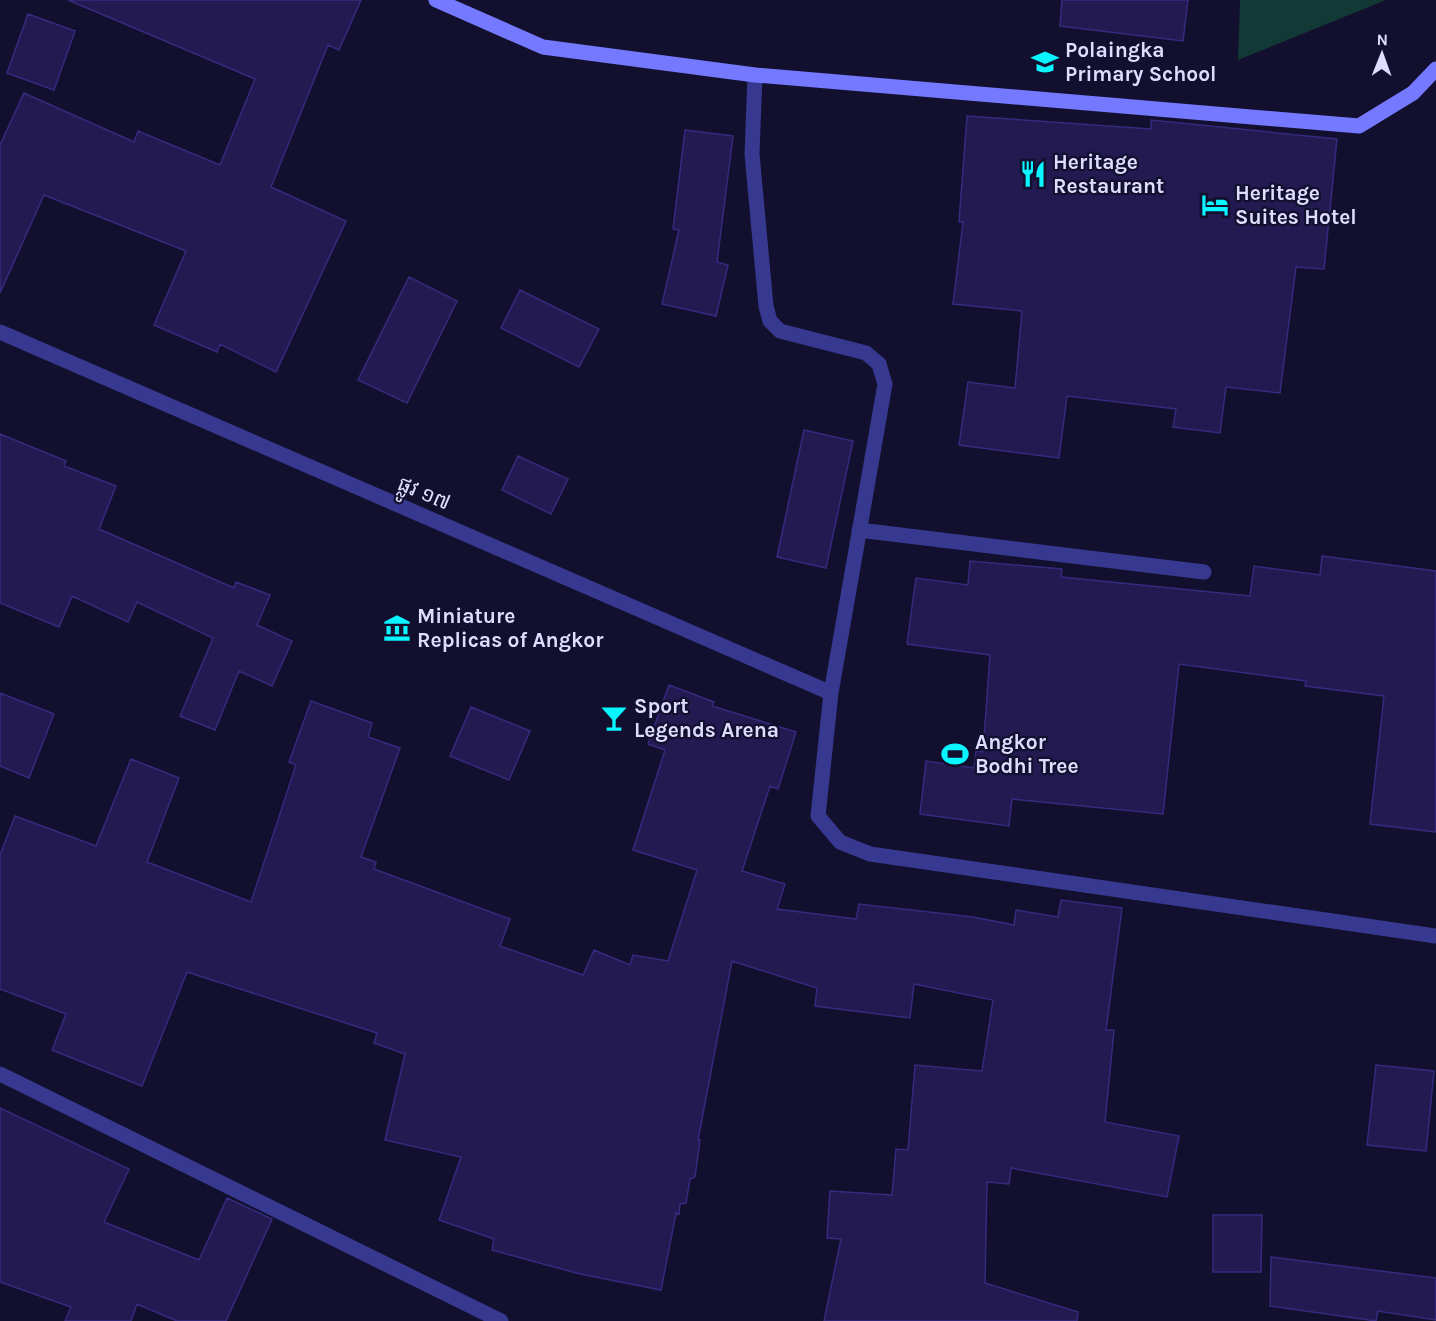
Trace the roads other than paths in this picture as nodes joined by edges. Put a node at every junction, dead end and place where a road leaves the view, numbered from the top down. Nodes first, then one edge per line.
1 (436, 0) edge
2 (1436, 69) edge
3 (755, 75) junction
4 (0, 332) edge
5 (859, 530) junction
6 (1204, 572) dead end
7 (831, 693) junction
8 (1436, 936) edge
9 (0, 1074) edge
10 (501, 1321) edge

1 - 3 street
2 - 3 street
3 - 5 street
4 - 7 street, ផ្លូវ ១៧
5 - 6 street
5 - 7 street
7 - 8 street
9 - 10 street

